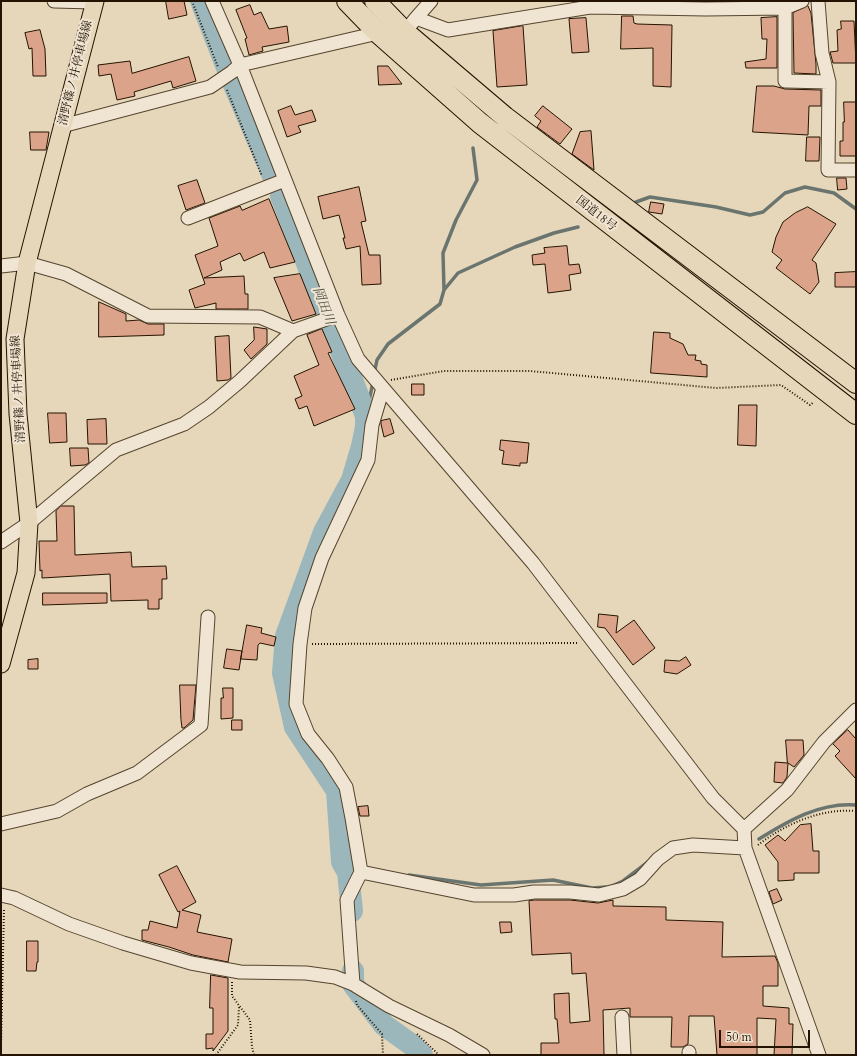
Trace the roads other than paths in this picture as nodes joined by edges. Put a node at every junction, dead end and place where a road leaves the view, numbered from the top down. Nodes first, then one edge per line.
1 (54, 1) edge
2 (212, 1) edge
3 (347, 1) edge
4 (375, 1) edge
5 (432, 1) edge
6 (802, 1) edge
7 (818, 1) edge
8 (94, 2) edge
9 (590, 4) edge
10 (706, 5) edge
11 (785, 8) junction
12 (411, 25) junction
13 (378, 34) junction
14 (230, 73) junction
15 (829, 82) junction
16 (62, 126) junction
17 (856, 170) edge
18 (285, 180) junction
19 (188, 218) dead end
20 (27, 263) junction
21 (1, 266) edge
22 (332, 317) junction
23 (293, 331) junction
24 (379, 383) junction
25 (856, 383) edge
26 (856, 414) edge
27 (29, 523) junction
28 (1, 542) edge
29 (208, 617) dead end
30 (1, 664) edge
31 (856, 710) edge
32 (1, 824) edge
33 (744, 829) junction
34 (745, 848) junction
35 (361, 872) junction
36 (3, 895) edge
37 (353, 984) junction
38 (622, 1017) dead end
39 (483, 1055) edge
40 (624, 1055) edge
41 (819, 1055) edge

1 - 8 street
2 - 14 street
3 - 13 highway, 国道18号
4 - 12 highway, 国道18号
5 - 12 street
6 - 11 street
7 - 15 street
8 - 16 main road, 清野篠ノ井停車場線
9 - 10 street
9 - 12 street
10 - 11 street
11 - 15 street
12 - 25 highway, 国道18号
13 - 14 street
13 - 26 highway, 国道18号
14 - 16 street
14 - 18 street
15 - 17 street
16 - 20 main road, 清野篠ノ井停車場線
18 - 19 street
18 - 22 street
20 - 21 street
20 - 23 street
20 - 27 main road, 清野篠ノ井停車場線
22 - 23 street
22 - 24 street
23 - 27 street
24 - 33 street
24 - 35 street
27 - 28 street
27 - 30 main road, 清野篠ノ井停車場線
29 - 32 street
31 - 33 street
33 - 34 street
34 - 35 street
34 - 41 street
35 - 37 street
36 - 37 street
37 - 39 street
38 - 40 street

